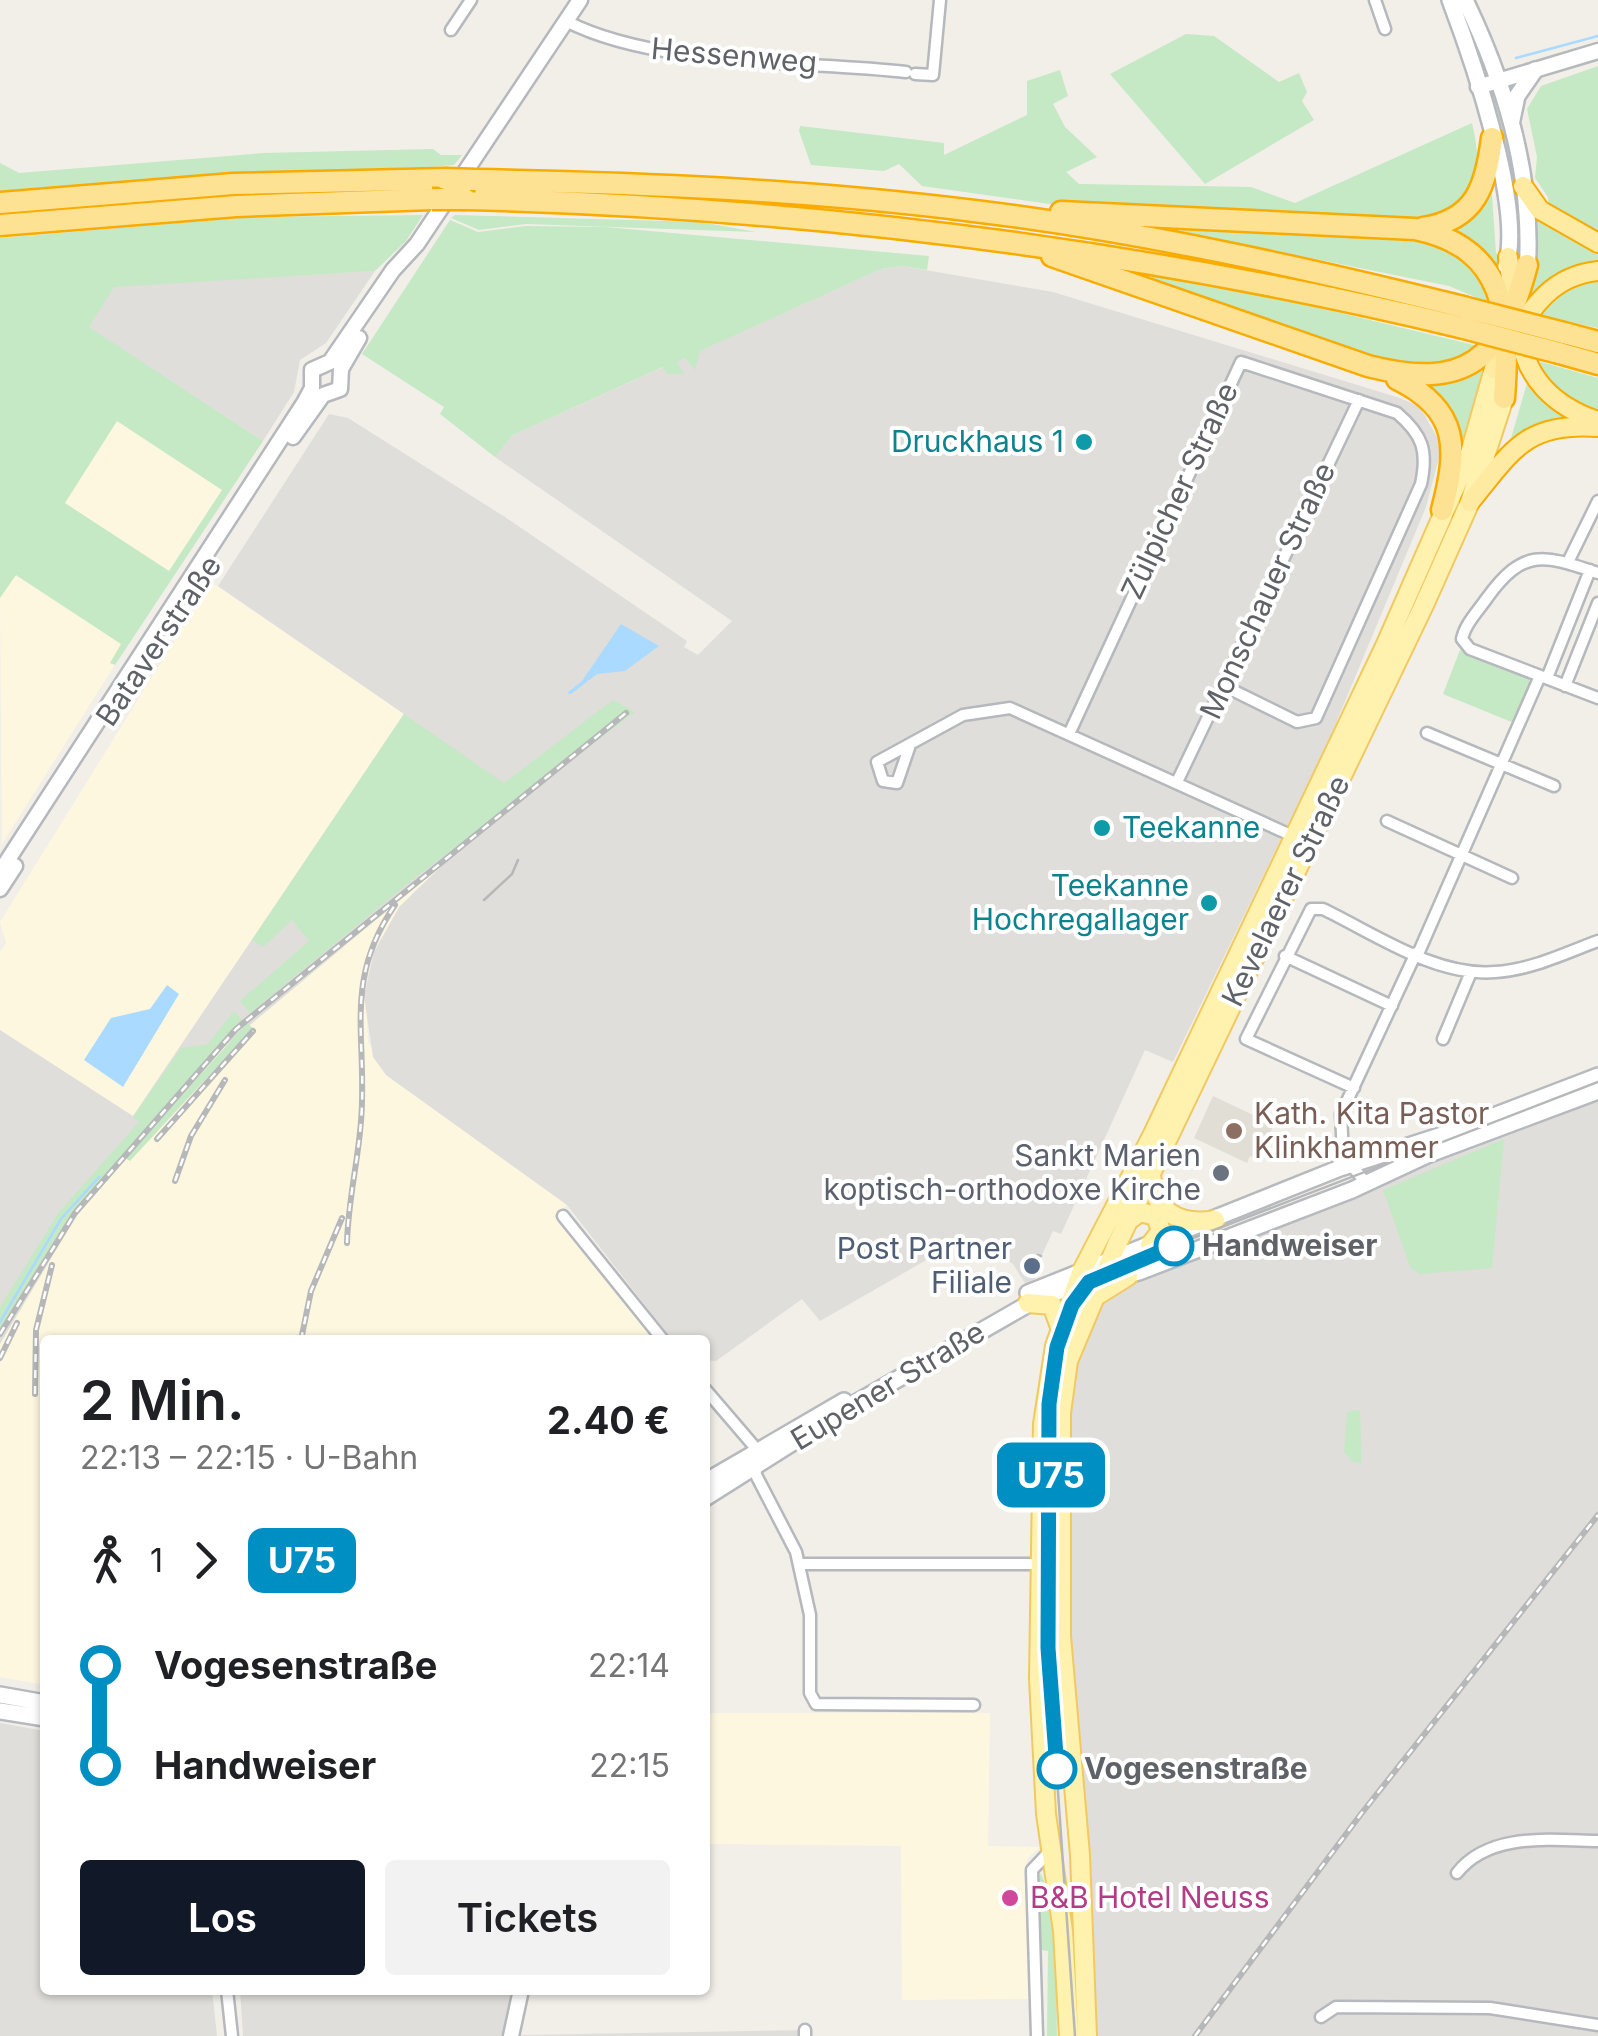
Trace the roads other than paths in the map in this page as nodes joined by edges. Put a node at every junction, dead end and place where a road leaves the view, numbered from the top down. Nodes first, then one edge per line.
1 (471, 0) edge
2 (580, 0) edge
3 (940, 0) edge
4 (1375, 0) edge
5 (1450, 0) edge
6 (1466, 0) edge
7 (566, 21) junction
8 (1385, 29) dead end
9 (452, 30) dead end
10 (1598, 51) edge
11 (1535, 70) junction
12 (1499, 80) junction
13 (1478, 87) junction
14 (1511, 124) junction
15 (1492, 138) junction
16 (1524, 186) junction
17 (0, 203) edge
18 (436, 205) junction
19 (974, 211) junction
20 (0, 225) edge
21 (1415, 229) junction
22 (968, 235) junction
23 (1598, 243) edge
24 (1518, 261) junction
25 (1598, 271) edge
26 (1461, 317) junction
27 (1511, 329) junction
28 (1598, 342) edge
29 (1561, 343) junction
30 (1499, 362) junction
31 (1598, 364) edge
32 (335, 366) junction
33 (1368, 366) junction
34 (318, 392) junction
35 (1504, 398) junction
36 (1358, 400) junction
37 (1598, 424) edge
38 (1470, 502) junction
39 (1598, 502) edge
40 (1442, 510) junction
41 (1568, 562) junction
42 (1594, 571) edge
43 (1598, 603) edge
44 (1544, 677) junction
45 (1224, 686) junction
46 (1565, 686) junction
47 (1598, 698) edge
48 (1427, 733) dead end
49 (1069, 734) junction
50 (910, 744) dead end
51 (1504, 766) junction
52 (1177, 782) junction
53 (1554, 786) dead end
54 (1388, 821) dead end
55 (1295, 837) junction
56 (1463, 856) junction
57 (0, 872) edge
58 (1512, 878) dead end
59 (0, 890) edge
60 (1598, 941) edge
61 (1417, 954) junction
62 (1285, 956) junction
63 (1472, 972) junction
64 (1392, 1006) junction
65 (1443, 1039) dead end
66 (1598, 1076) edge
67 (1354, 1088) junction
68 (1598, 1091) edge
69 (1349, 1166) junction
70 (1150, 1174) junction
71 (1366, 1183) junction
72 (563, 1216) dead end
73 (1128, 1220) junction
74 (1215, 1220) junction
75 (1150, 1245) junction
76 (1110, 1260) junction
77 (1080, 1276) junction
78 (1128, 1276) junction
79 (1101, 1280) junction
80 (1092, 1299) junction
81 (1028, 1303) junction
82 (1060, 1329) junction
83 (659, 1335) edge
84 (710, 1394) edge
85 (754, 1460) junction
86 (710, 1480) edge
87 (710, 1494) edge
88 (800, 1564) junction
89 (1044, 1564) junction
90 (0, 1695) edge
91 (40, 1702) edge
92 (974, 1704) dead end
93 (0, 1711) edge
94 (40, 1717) edge
95 (1078, 1826) junction
96 (1598, 1840) edge
97 (1051, 1850) junction
98 (1457, 1873) dead end
99 (1082, 1890) junction
100 (228, 1995) edge
101 (520, 1995) edge
102 (1321, 2017) dead end
103 (1598, 2025) edge
104 (232, 2036) edge
105 (511, 2036) edge
106 (1037, 2036) edge
107 (1068, 2036) edge
108 (1087, 2036) edge

1 - 9 street
2 - 7 street, Bataverstraße
3 - 7 street, Hessenweg
4 - 8 street
5 - 13 main road
6 - 12 main road
7 - 18 street, Bataverstraße
10 - 11 street
11 - 12 street
11 - 14 main road
12 - 13 street
12 - 14 main road
13 - 15 main road
14 - 16 main road
15 - 21 highway
15 - 24 main road
16 - 23 highway
16 - 24 main road
17 - 19 highway, bridge
18 - 20 highway
18 - 22 highway, bridge
18 - 32 street, Bataverstraße
19 - 21 highway
19 - 26 highway
21 - 27 highway
22 - 26 highway
22 - 33 highway
24 - 27 main road
24 - 27 highway
25 - 27 highway
26 - 29 highway, bridge
27 - 30 highway
27 - 33 highway
27 - 35 main road
27 - 37 highway
28 - 29 highway
29 - 31 highway
30 - 35 highway
30 - 40 main road, Kevelaerer Straße
32 - 34 street, Bataverstraße
32 - 34 street, Bataverstraße
33 - 40 highway
34 - 57 street, Bataverstraße
34 - 59 street, Bataverstraße
35 - 38 main road, Kevelaerer Straße
36 - 45 street, Monschauer Straße
36 - 45 street
36 - 49 street, Zülpicher Straße
37 - 38 highway
38 - 70 main road, Kevelaerer Straße
39 - 41 street
40 - 55 main road, Kevelaerer Straße
41 - 42 street
41 - 44 street
42 - 44 street
43 - 46 street
44 - 46 street
44 - 51 street
45 - 52 street, Monschauer Straße
46 - 47 street
48 - 51 street
49 - 50 street
49 - 52 street
51 - 53 street
51 - 56 street
52 - 55 street
54 - 56 street
55 - 77 main road, Kevelaerer Straße
56 - 58 street
56 - 61 street
60 - 63 street
61 - 62 street
61 - 63 street
61 - 64 street
62 - 64 street
62 - 67 street
63 - 65 street
64 - 67 street
66 - 69 main road
67 - 69 street
68 - 71 main road
69 - 71 street
69 - 74 main road
70 - 73 main road, Kevelaerer Straße
70 - 74 main road
71 - 78 main road
72 - 83 street
73 - 75 main road
73 - 76 main road, Kevelaerer Straße
74 - 75 main road
75 - 76 main road
76 - 77 main road
76 - 79 main road, Kevelaerer Straße
77 - 79 main road
77 - 81 main road, Eupener Straße
77 - 82 main road, Kevelaerer Straße
77 - 85 main road, Eupener Straße
78 - 79 main road
78 - 80 main road
79 - 80 main road, Kevelaerer Straße
80 - 95 main road, Kevelaerer Straße
81 - 82 main road
81 - 85 main road, Eupener Straße
82 - 89 main road, Kevelaerer Straße
84 - 85 street, Eupener Straße
85 - 86 main road, Eupener Straße
85 - 87 main road, Eupener Straße
85 - 88 street
88 - 89 street
88 - 92 street
89 - 97 main road, Kevelaerer Straße
90 - 91 main road
93 - 94 main road
95 - 97 main road
95 - 99 main road, Kevelaerer Straße
96 - 98 street
97 - 99 main road
97 - 106 street
97 - 107 main road, Kevelaerer Straße
99 - 108 main road, Kevelaerer Straße
100 - 104 street
101 - 105 street
102 - 103 street

